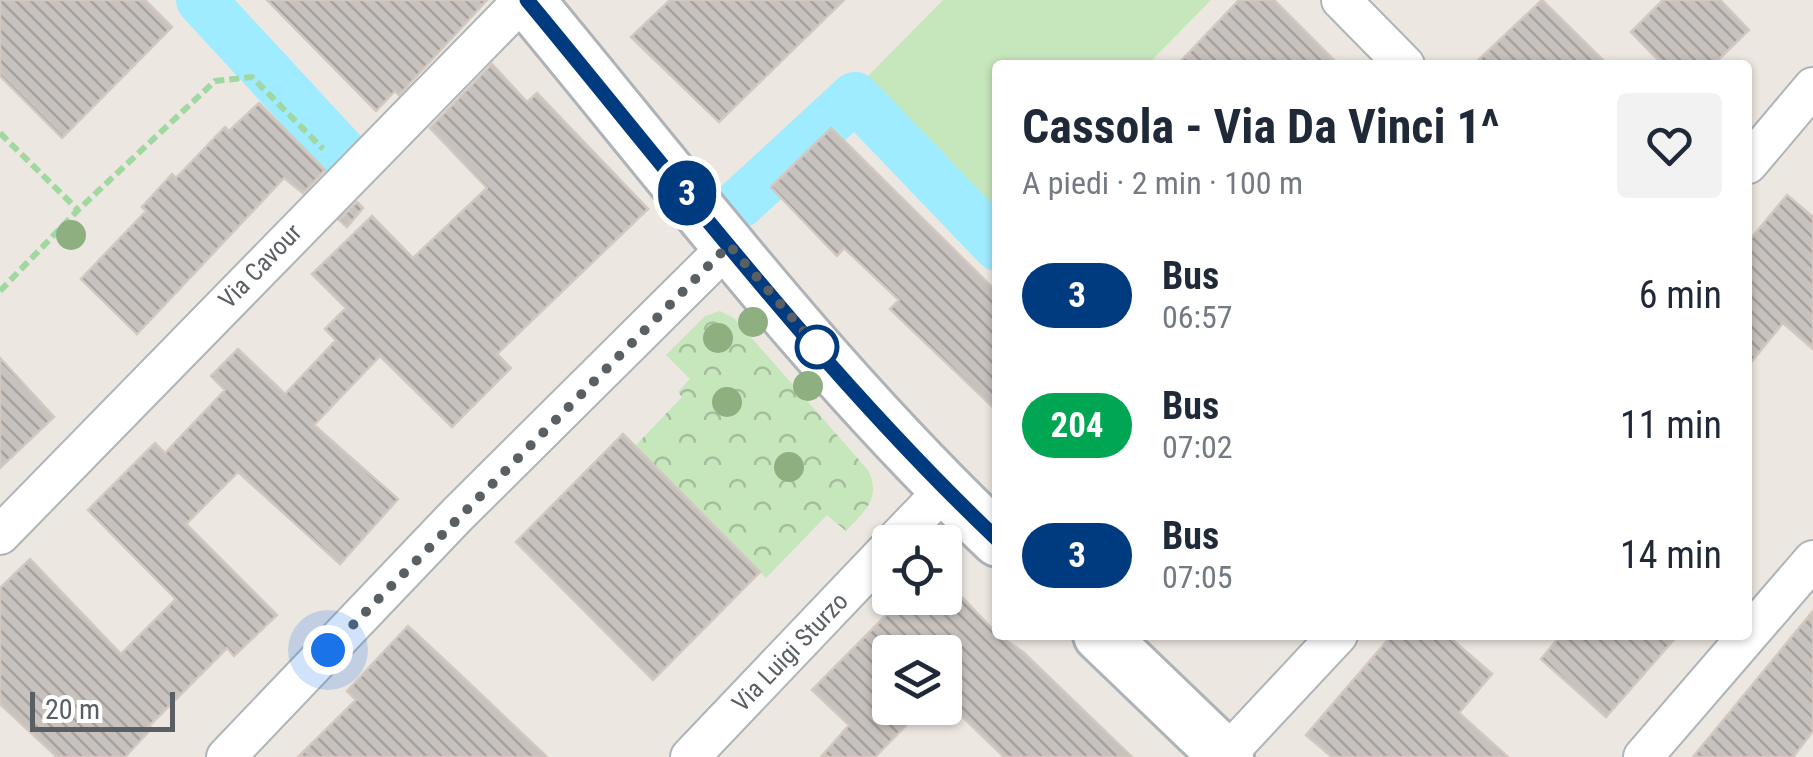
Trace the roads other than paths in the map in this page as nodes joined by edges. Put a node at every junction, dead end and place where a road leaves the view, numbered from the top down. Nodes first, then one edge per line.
1 (525, 0) edge
2 (1341, 0) edge
3 (1400, 60) edge
4 (1813, 87) edge
5 (1752, 159) edge
6 (729, 245) junction
7 (946, 488) junction
8 (911, 525) edge
9 (0, 534) edge
10 (992, 534) edge
11 (1813, 560) edge
12 (872, 566) edge
13 (1752, 631) edge
14 (1105, 640) edge
15 (1333, 640) edge
16 (1744, 640) edge
17 (1225, 756) edge
18 (226, 757) edge
19 (690, 757) edge
20 (1644, 757) edge

1 - 6 street
1 - 9 street, Via Cavour
2 - 3 street
4 - 5 street
6 - 7 street
6 - 18 street
7 - 8 street, Via Luigi Sturzo
7 - 10 street
11 - 13 street
12 - 19 street, Via Luigi Sturzo
14 - 17 street
15 - 17 street
16 - 20 street

